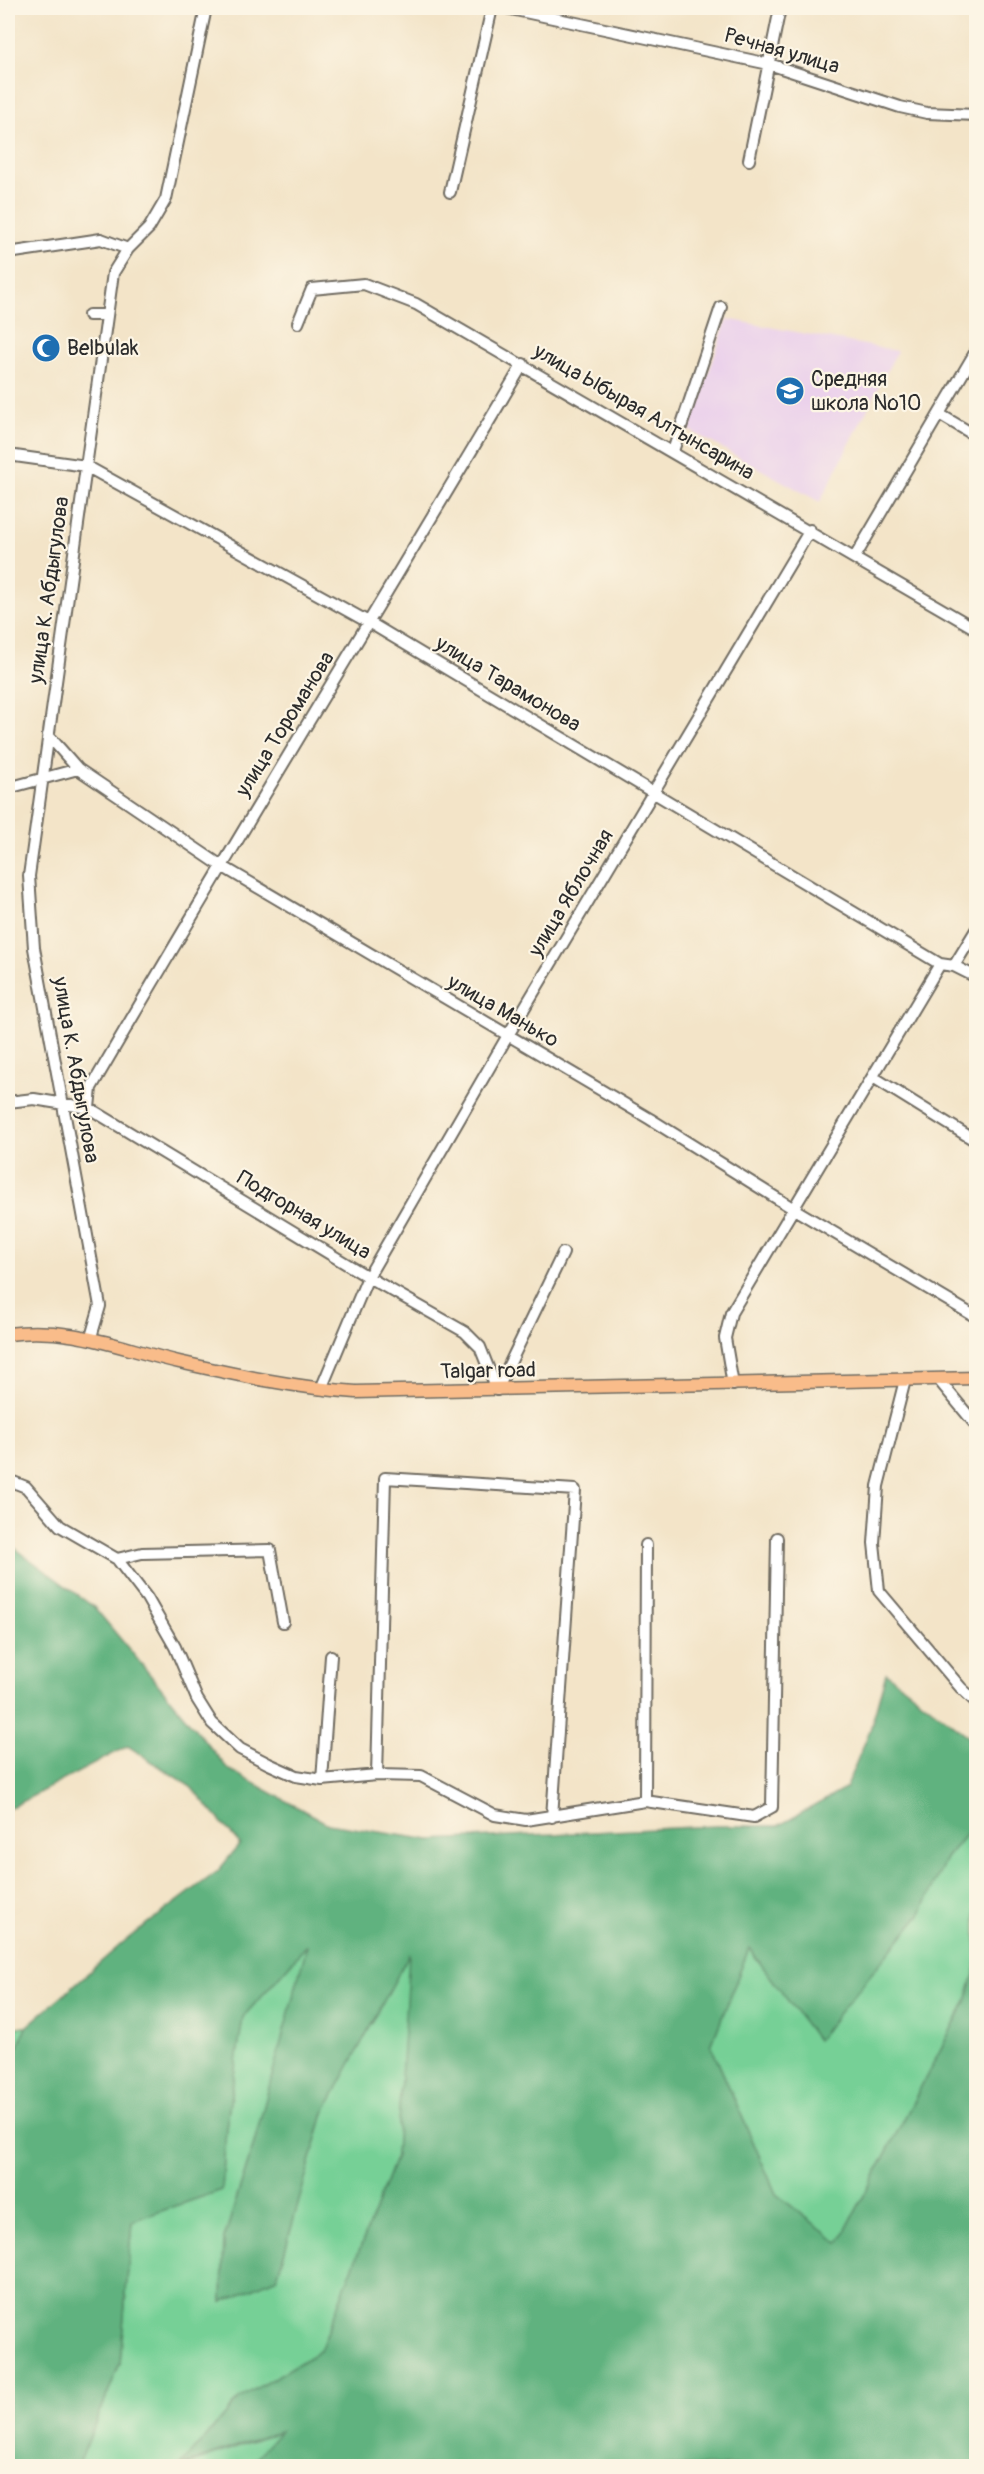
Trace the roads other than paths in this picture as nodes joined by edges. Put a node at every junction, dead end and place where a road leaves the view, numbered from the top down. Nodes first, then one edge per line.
1 (206, 8) edge
2 (492, 8) edge
3 (506, 8) edge
4 (780, 8) edge
5 (769, 64) junction
6 (976, 115) edge
7 (749, 160) dead end
8 (450, 192) dead end
9 (128, 249) junction
10 (8, 253) edge
11 (721, 307) dead end
12 (89, 315) dead end
13 (106, 315) junction
14 (298, 323) dead end
15 (976, 351) edge
16 (523, 364) junction
17 (939, 414) junction
18 (976, 436) edge
19 (673, 451) junction
20 (8, 455) edge
21 (86, 466) junction
22 (810, 530) junction
23 (855, 557) junction
24 (370, 623) junction
25 (976, 629) edge
26 (48, 735) junction
27 (78, 769) junction
28 (42, 779) junction
29 (8, 788) edge
30 (654, 794) junction
31 (220, 865) junction
32 (976, 930) edge
33 (940, 964) junction
34 (954, 966) junction
35 (976, 977) edge
36 (507, 1037) junction
37 (873, 1077) junction
38 (8, 1102) edge
39 (62, 1102) junction
40 (89, 1108) junction
41 (976, 1141) edge
42 (794, 1209) junction
43 (563, 1253) dead end
44 (368, 1277) junction
45 (976, 1317) edge
46 (8, 1334) edge
47 (91, 1337) junction
48 (976, 1378) edge
49 (938, 1379) junction
50 (905, 1380) junction
51 (733, 1385) junction
52 (321, 1389) junction
53 (496, 1390) junction
54 (976, 1425) edge
55 (8, 1480) edge
56 (777, 1538) dead end
57 (646, 1545) dead end
58 (117, 1559) junction
59 (283, 1622) dead end
60 (331, 1656) dead end
61 (976, 1702) edge
62 (377, 1775) junction
63 (322, 1780) junction
64 (645, 1801) junction
65 (552, 1817) junction

1 - 9 street, улица К. Абдыгулова
2 - 8 street
3 - 5 street, Речная улица
4 - 5 street
5 - 6 street, Речная улица
5 - 7 street
9 - 10 street
9 - 13 street, улица К. Абдыгулова
11 - 19 street
12 - 13 street
13 - 21 street, улица К. Абдыгулова
14 - 16 street, улица Ыбырая Алтынсарина
15 - 17 street
16 - 19 street, улица Ыбырая Алтынсарина
16 - 24 street, улица Тороманова
17 - 18 street
17 - 23 street
19 - 22 street, улица Ыбырая Алтынсарина
20 - 21 street, улица Тарамонова
21 - 24 street, улица Тарамонова
21 - 26 street, улица К. Абдыгулова
22 - 23 street, улица Ыбырая Алтынсарина
22 - 30 street, улица Яблочная
23 - 25 street, улица Ыбырая Алтынсарина
24 - 30 street, улица Тарамонова
24 - 31 street, улица Тороманова
26 - 27 street, улица Манько
26 - 28 street, улица К. Абдыгулова
27 - 28 street
27 - 31 street, улица Манько
28 - 29 street
28 - 39 street, улица К. Абдыгулова
30 - 33 street, улица Тарамонова
30 - 36 street, улица Яблочная
31 - 36 street, улица Манько
31 - 40 street, улица Тороманова
32 - 34 street
33 - 34 street, улица Тарамонова
33 - 37 street
34 - 35 street, улица Тарамонова
36 - 42 street, улица Манько
36 - 44 street, улица Яблочная
37 - 41 street
37 - 42 street
38 - 39 street, Подгорная улица
39 - 40 street, Подгорная улица
39 - 47 street, улица К. Абдыгулова
40 - 44 street, Подгорная улица
42 - 45 street, улица Манько
42 - 51 street
43 - 53 street
44 - 52 street, улица Яблочная
44 - 53 street, Подгорная улица
46 - 47 main road, Talgar road
47 - 52 main road, Talgar road
48 - 49 main road, Talgar road
49 - 50 main road, Talgar road
49 - 54 street
50 - 51 main road, Talgar road
50 - 61 street
51 - 53 main road, Talgar road
52 - 53 main road, Talgar road
55 - 58 street
56 - 64 street
57 - 64 street
58 - 59 street
58 - 63 street
60 - 63 street
62 - 63 street
62 - 65 street
62 - 65 street
64 - 65 street

